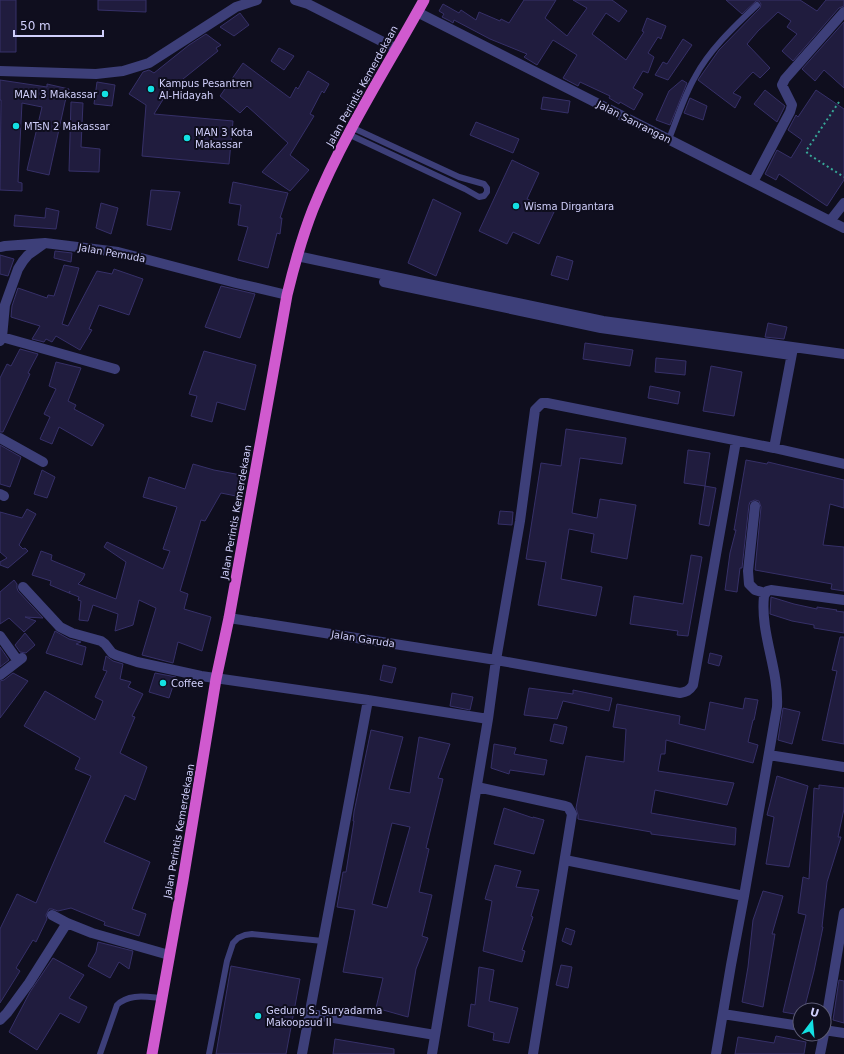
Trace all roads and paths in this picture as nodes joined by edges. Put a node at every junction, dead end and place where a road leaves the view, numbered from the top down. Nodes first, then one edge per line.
1 (257, 0) edge
2 (295, 0) edge
3 (424, 0) edge
4 (757, 5) dead end
5 (417, 12) junction
6 (844, 12) edge
7 (397, 49) junction
8 (0, 71) edge
9 (839, 102) dead end
10 (350, 131) junction
11 (669, 139) junction
12 (844, 177) edge
13 (467, 179) junction
14 (753, 182) junction
15 (464, 189) junction
16 (844, 202) edge
17 (830, 221) junction
18 (844, 228) edge
19 (45, 243) junction
20 (0, 247) edge
21 (296, 259) junction
22 (286, 295) junction
23 (1, 339) edge
24 (792, 351) junction
25 (844, 354) edge
26 (115, 369) dead end
27 (0, 438) edge
28 (736, 441) junction
29 (774, 448) junction
30 (43, 462) dead end
31 (844, 464) edge
32 (755, 506) dead end
33 (23, 587) dead end
34 (765, 593) junction
35 (844, 600) edge
36 (229, 618) junction
37 (0, 636) edge
38 (496, 660) junction
39 (0, 675) edge
40 (216, 679) junction
41 (368, 700) junction
42 (488, 719) junction
43 (769, 755) junction
44 (844, 767) edge
45 (477, 787) junction
46 (565, 860) junction
47 (744, 896) junction
48 (844, 913) edge
49 (52, 915) dead end
50 (67, 923) junction
51 (323, 941) junction
52 (170, 955) junction
53 (163, 998) junction
54 (829, 1002) edge
55 (310, 1014) junction
56 (723, 1014) junction
57 (0, 1020) edge
58 (792, 1025) edge
59 (832, 1032) edge
60 (844, 1033) edge
61 (435, 1036) junction
62 (822, 1042) edge
63 (100, 1054) edge
64 (152, 1054) edge
65 (209, 1054) edge
66 (302, 1054) edge
67 (432, 1054) edge
68 (533, 1054) edge
69 (716, 1054) edge
70 (820, 1054) edge

1 - 8 street
2 - 7 street
3 - 5 highway, Jalan Perintis Kemerdekaan
4 - 11 lane
5 - 7 highway, Jalan Perintis Kemerdekaan
5 - 11 street, Jalan Sanrangan
6 - 14 street
7 - 10 highway, Jalan Perintis Kemerdekaan
9 - 12 path
10 - 13 lane
10 - 15 lane
10 - 21 highway, Jalan Perintis Kemerdekaan
11 - 14 street, Jalan Sanrangan
13 - 15 lane
13 - 15 lane
14 - 17 street, Jalan Sanrangan
16 - 17 street
17 - 18 street, Jalan Sanrangan
19 - 20 street, Jalan Pemuda
19 - 22 street, Jalan Pemuda
19 - 23 street
21 - 22 highway, Jalan Perintis Kemerdekaan
21 - 24 street
22 - 36 highway, Jalan Perintis Kemerdekaan
23 - 26 street
24 - 25 street
24 - 29 street
27 - 30 street
28 - 29 street
28 - 38 street, Jalan Garuda
28 - 38 street
29 - 31 street
32 - 34 street
33 - 40 street
34 - 35 street
34 - 43 street
36 - 38 street, Jalan Garuda
36 - 40 highway, Jalan Perintis Kemerdekaan
37 - 39 street
38 - 42 street
40 - 41 street
40 - 52 highway, Jalan Perintis Kemerdekaan
41 - 42 street
41 - 51 street
42 - 45 street
43 - 44 street
43 - 47 street
45 - 46 street
45 - 61 street
46 - 47 street
46 - 68 street
47 - 56 street
48 - 54 street
49 - 50 street
50 - 52 street
50 - 57 street
51 - 55 street
51 - 65 lane
52 - 53 highway, Jalan Perintis Kemerdekaan
53 - 63 lane
53 - 64 highway, Jalan Perintis Kemerdekaan
55 - 61 street
55 - 66 street
56 - 58 street
56 - 69 street
59 - 60 street
61 - 67 street
62 - 70 street

